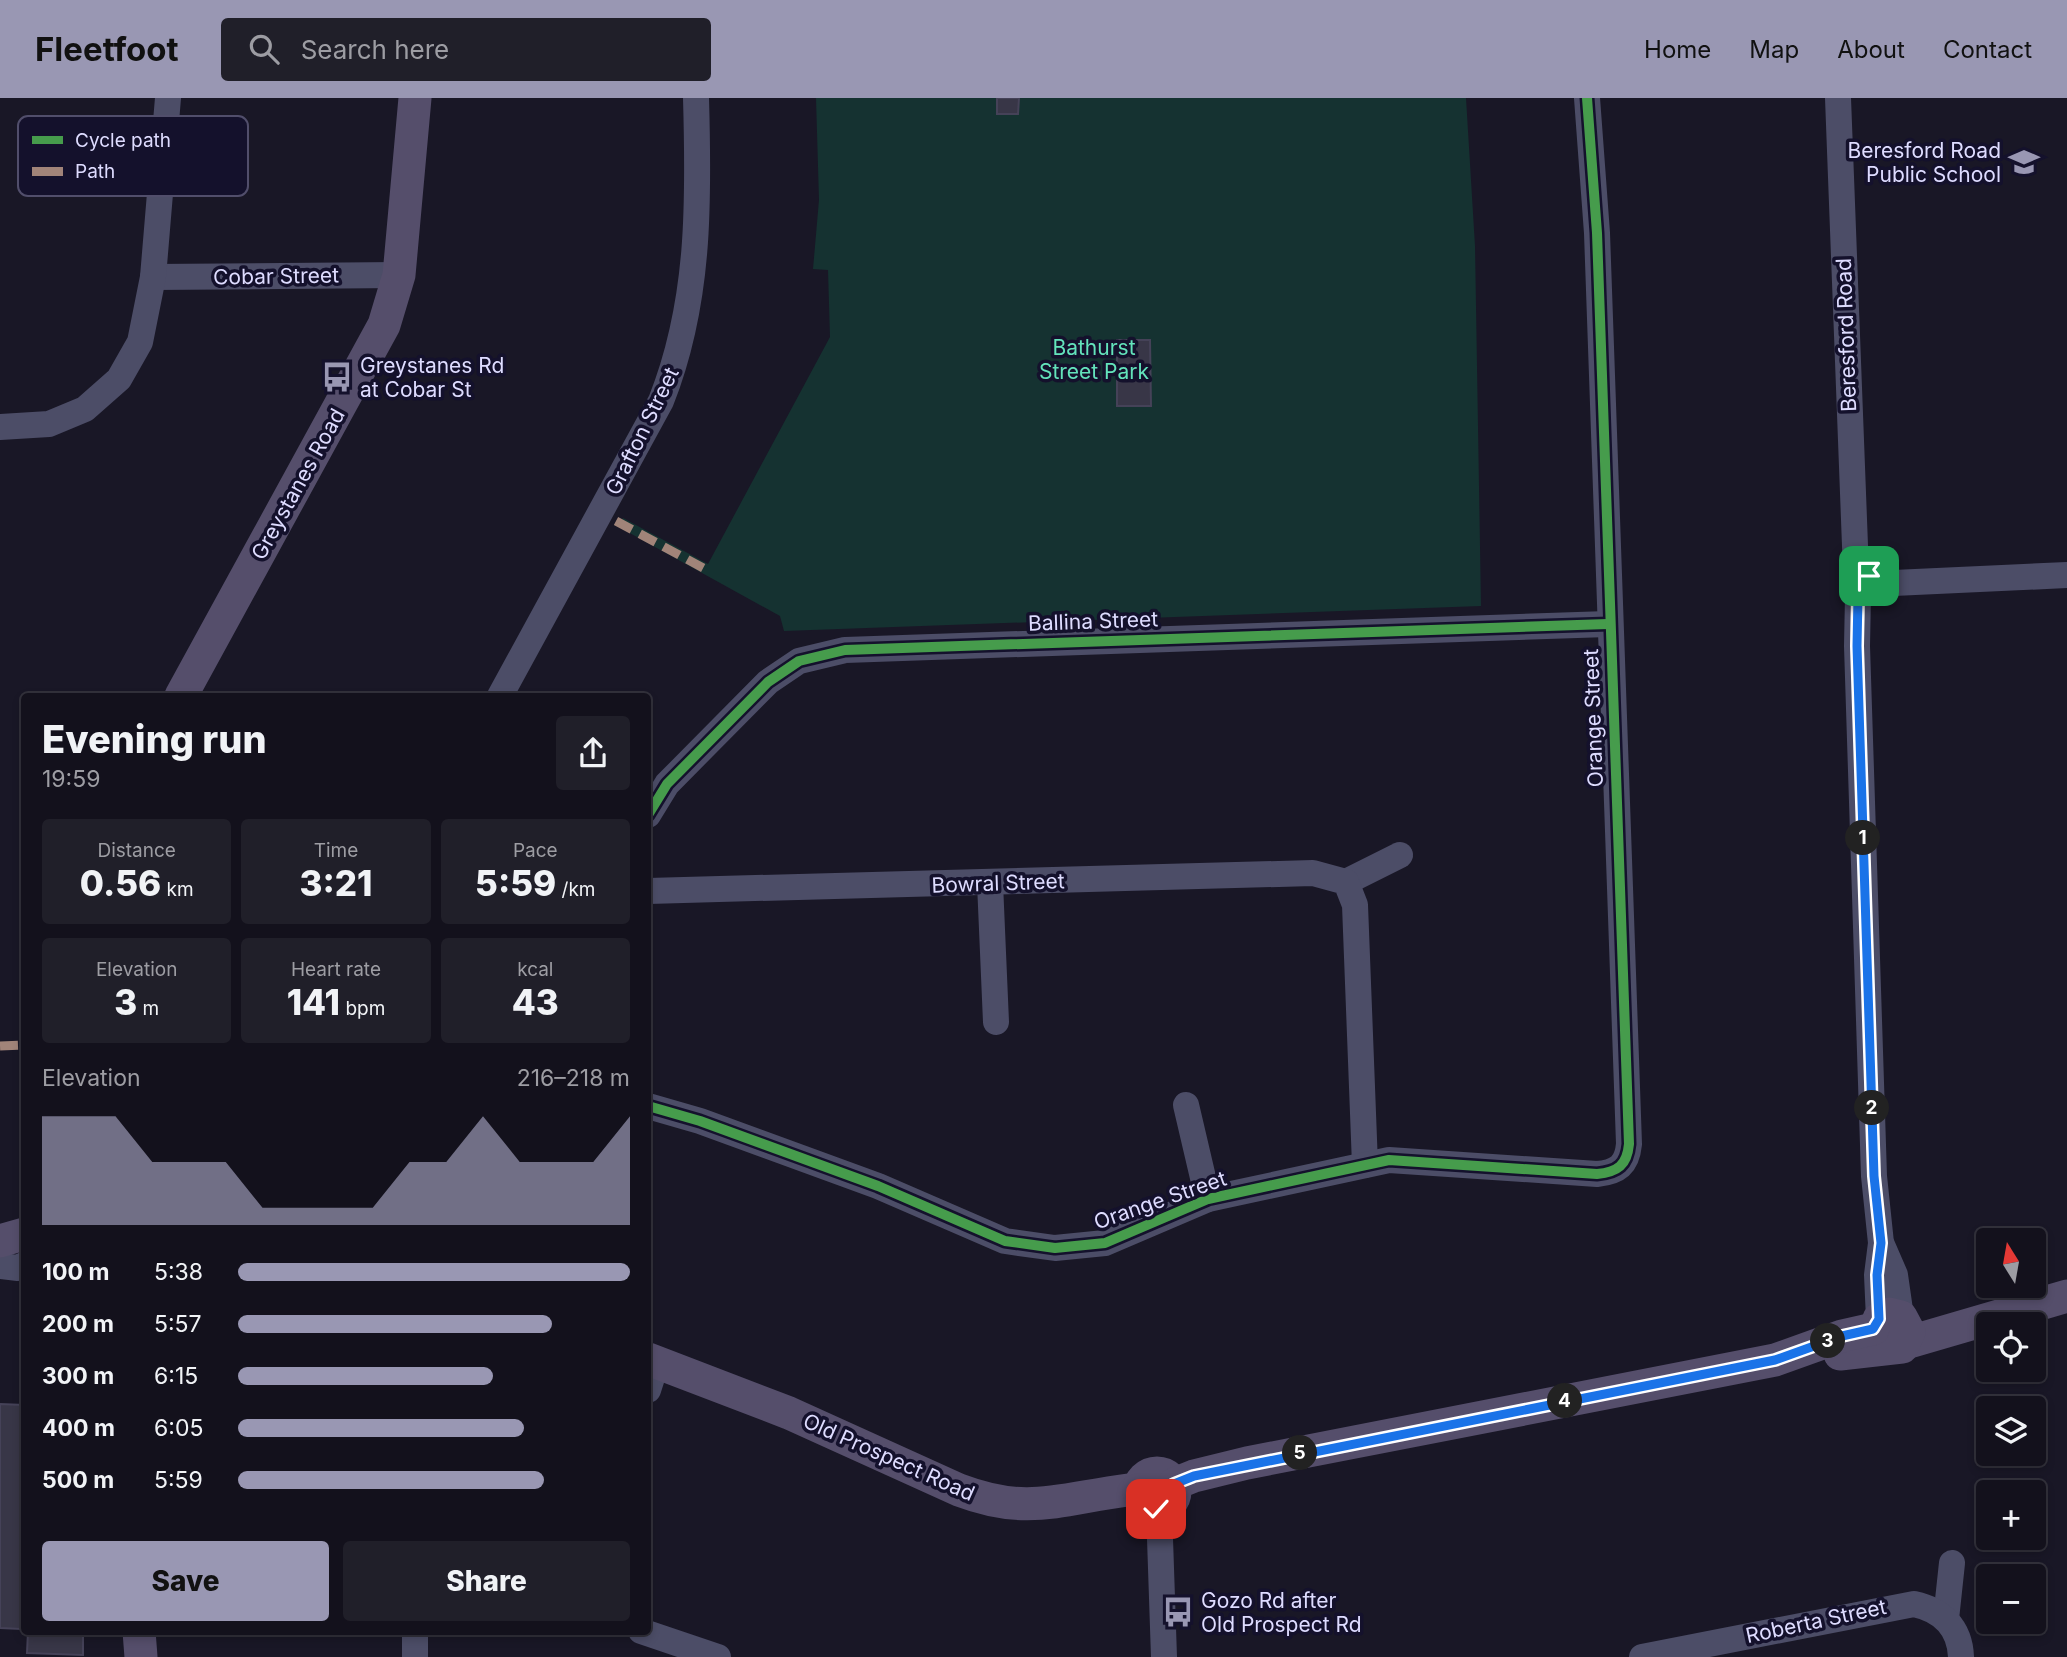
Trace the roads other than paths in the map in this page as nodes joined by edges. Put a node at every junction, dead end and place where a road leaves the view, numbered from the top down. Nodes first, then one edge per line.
1 (168, 98) edge
2 (415, 98) edge
3 (696, 98) edge
4 (1587, 98) edge
5 (1838, 98) edge
6 (166, 116) edge
7 (160, 196) edge
8 (399, 275) junction
9 (153, 277) junction
10 (0, 427) edge
11 (2067, 575) edge
12 (1862, 584) junction
13 (1608, 624) junction
14 (183, 693) edge
15 (501, 693) edge
16 (651, 811) edge
17 (1400, 855) dead end
18 (990, 883) junction
19 (1346, 883) junction
20 (651, 891) edge
21 (996, 1022) dead end
22 (1186, 1105) dead end
23 (651, 1107) edge
24 (1365, 1165) junction
25 (1208, 1199) junction
26 (21, 1235) edge
27 (0, 1242) edge
28 (21, 1249) edge
29 (0, 1266) edge
30 (21, 1266) edge
31 (2067, 1296) edge
32 (1892, 1330) junction
33 (651, 1371) edge
34 (1157, 1495) junction
35 (1952, 1563) dead end
36 (1946, 1619) junction
37 (139, 1635) edge
38 (415, 1635) edge
39 (650, 1641) edge
40 (141, 1657) edge
41 (415, 1657) edge
42 (718, 1657) edge
43 (1164, 1657) edge
44 (1642, 1657) edge
45 (1961, 1657) edge

1 - 6 street
2 - 8 main road, Greystanes Road
3 - 15 street, Grafton Street
4 - 13 street, Orange Street
5 - 12 street, Beresford Road
7 - 9 street
8 - 9 street, Cobar Street
8 - 14 main road, Greystanes Road
9 - 10 street
11 - 12 street
12 - 32 street, Beresford Road
13 - 16 street, Ballina Street
13 - 24 street, Orange Street
17 - 19 street
18 - 19 street, Bowral Street
18 - 20 street, Bowral Street
18 - 21 street
19 - 24 street
22 - 25 street
23 - 25 street, Orange Street
24 - 25 street, Orange Street
26 - 27 main road
27 - 28 street
29 - 30 street
31 - 32 main road, Old Prospect Road
32 - 34 main road, Old Prospect Road
33 - 34 main road, Old Prospect Road
34 - 43 street
35 - 36 street
36 - 44 street, Roberta Street
36 - 45 street
37 - 40 main road
38 - 41 street
39 - 42 street

